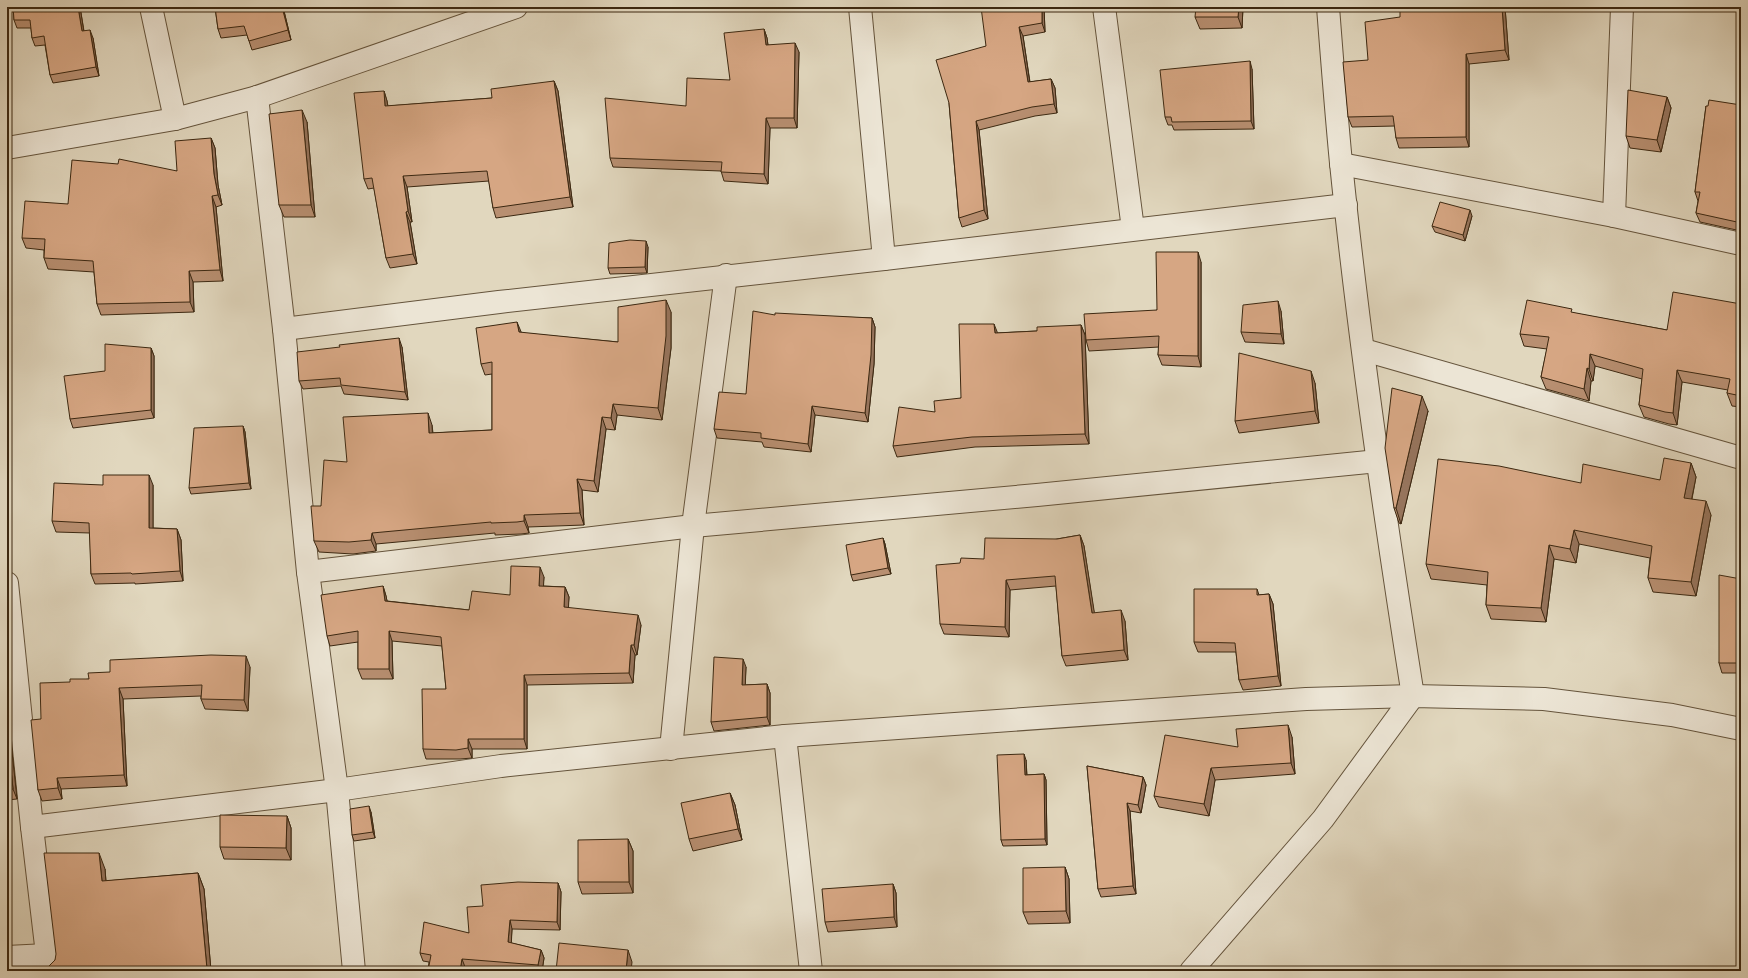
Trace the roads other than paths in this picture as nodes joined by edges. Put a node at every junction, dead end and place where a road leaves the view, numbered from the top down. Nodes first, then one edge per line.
1 (151, 7) edge
2 (516, 7) edge
3 (860, 7) edge
4 (1104, 7) edge
5 (1328, 7) edge
6 (1622, 7) edge
7 (257, 97) junction
8 (175, 119) junction
9 (7, 148) edge
10 (1341, 164) junction
11 (1346, 205) junction
12 (1614, 216) junction
13 (1133, 229) junction
14 (1741, 244) edge
15 (884, 259) junction
16 (726, 275) junction
17 (284, 329) junction
18 (1364, 350) junction
19 (1741, 458) edge
20 (1378, 461) junction
21 (693, 526) junction
22 (308, 572) junction
23 (7, 584) edge
24 (1414, 696) junction
25 (1741, 729) edge
26 (785, 736) junction
27 (671, 749) junction
28 (337, 790) junction
29 (32, 827) junction
30 (7, 957) edge
31 (48, 963) edge
32 (354, 971) edge
33 (811, 971) edge
34 (1191, 971) edge

1 - 8 street
2 - 7 street
3 - 15 street
4 - 13 street
5 - 10 street
6 - 12 street
7 - 8 street
7 - 17 street
8 - 9 street
10 - 11 street
10 - 12 street
11 - 13 street
11 - 18 street
12 - 14 street
13 - 15 street
15 - 16 street
16 - 17 street
16 - 21 street
17 - 22 street
18 - 19 street
18 - 20 street
20 - 21 street
20 - 24 street
21 - 22 street
21 - 27 street
22 - 28 street
23 - 29 street
24 - 25 street
24 - 26 street
24 - 34 street
26 - 27 street
26 - 33 street
27 - 28 street
28 - 29 street
28 - 32 street
29 - 31 street
30 - 31 street

